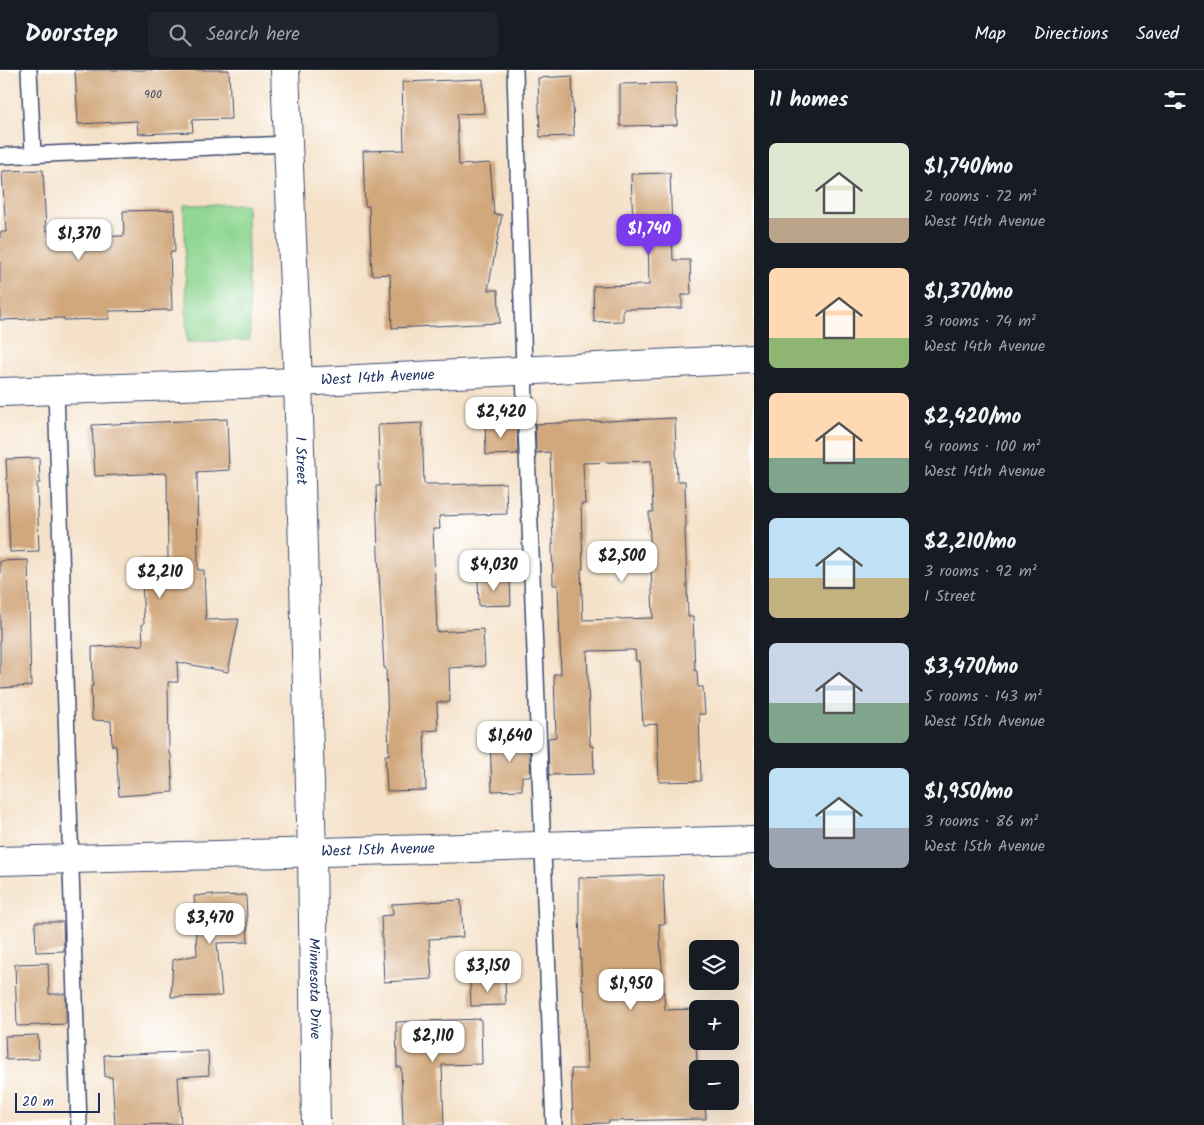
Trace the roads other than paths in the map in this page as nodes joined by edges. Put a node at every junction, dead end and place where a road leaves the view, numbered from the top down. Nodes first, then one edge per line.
1 (30, 70) edge
2 (285, 70) edge
3 (515, 70) edge
4 (288, 144) junction
5 (33, 154) junction
6 (0, 156) edge
7 (754, 359) edge
8 (524, 370) junction
9 (298, 382) junction
10 (56, 390) junction
11 (0, 392) edge
12 (754, 840) edge
13 (542, 847) junction
14 (312, 853) junction
15 (70, 859) junction
16 (0, 861) edge
17 (79, 1125) edge
18 (316, 1125) edge
19 (554, 1125) edge

1 - 5 lane
2 - 4 main road, I Street
3 - 8 lane
4 - 5 lane
4 - 9 main road, I Street
5 - 6 lane
7 - 8 main road, West 14th Avenue
8 - 9 main road, West 14th Avenue
8 - 13 lane
9 - 10 main road, West 14th Avenue
9 - 14 main road, I Street
10 - 11 main road, West 14th Avenue
10 - 15 lane
12 - 13 main road, West 15th Avenue
13 - 14 main road, West 15th Avenue
13 - 19 lane
14 - 15 main road, West 15th Avenue
14 - 18 main road, Minnesota Drive
15 - 16 main road, West 15th Avenue
15 - 17 lane

